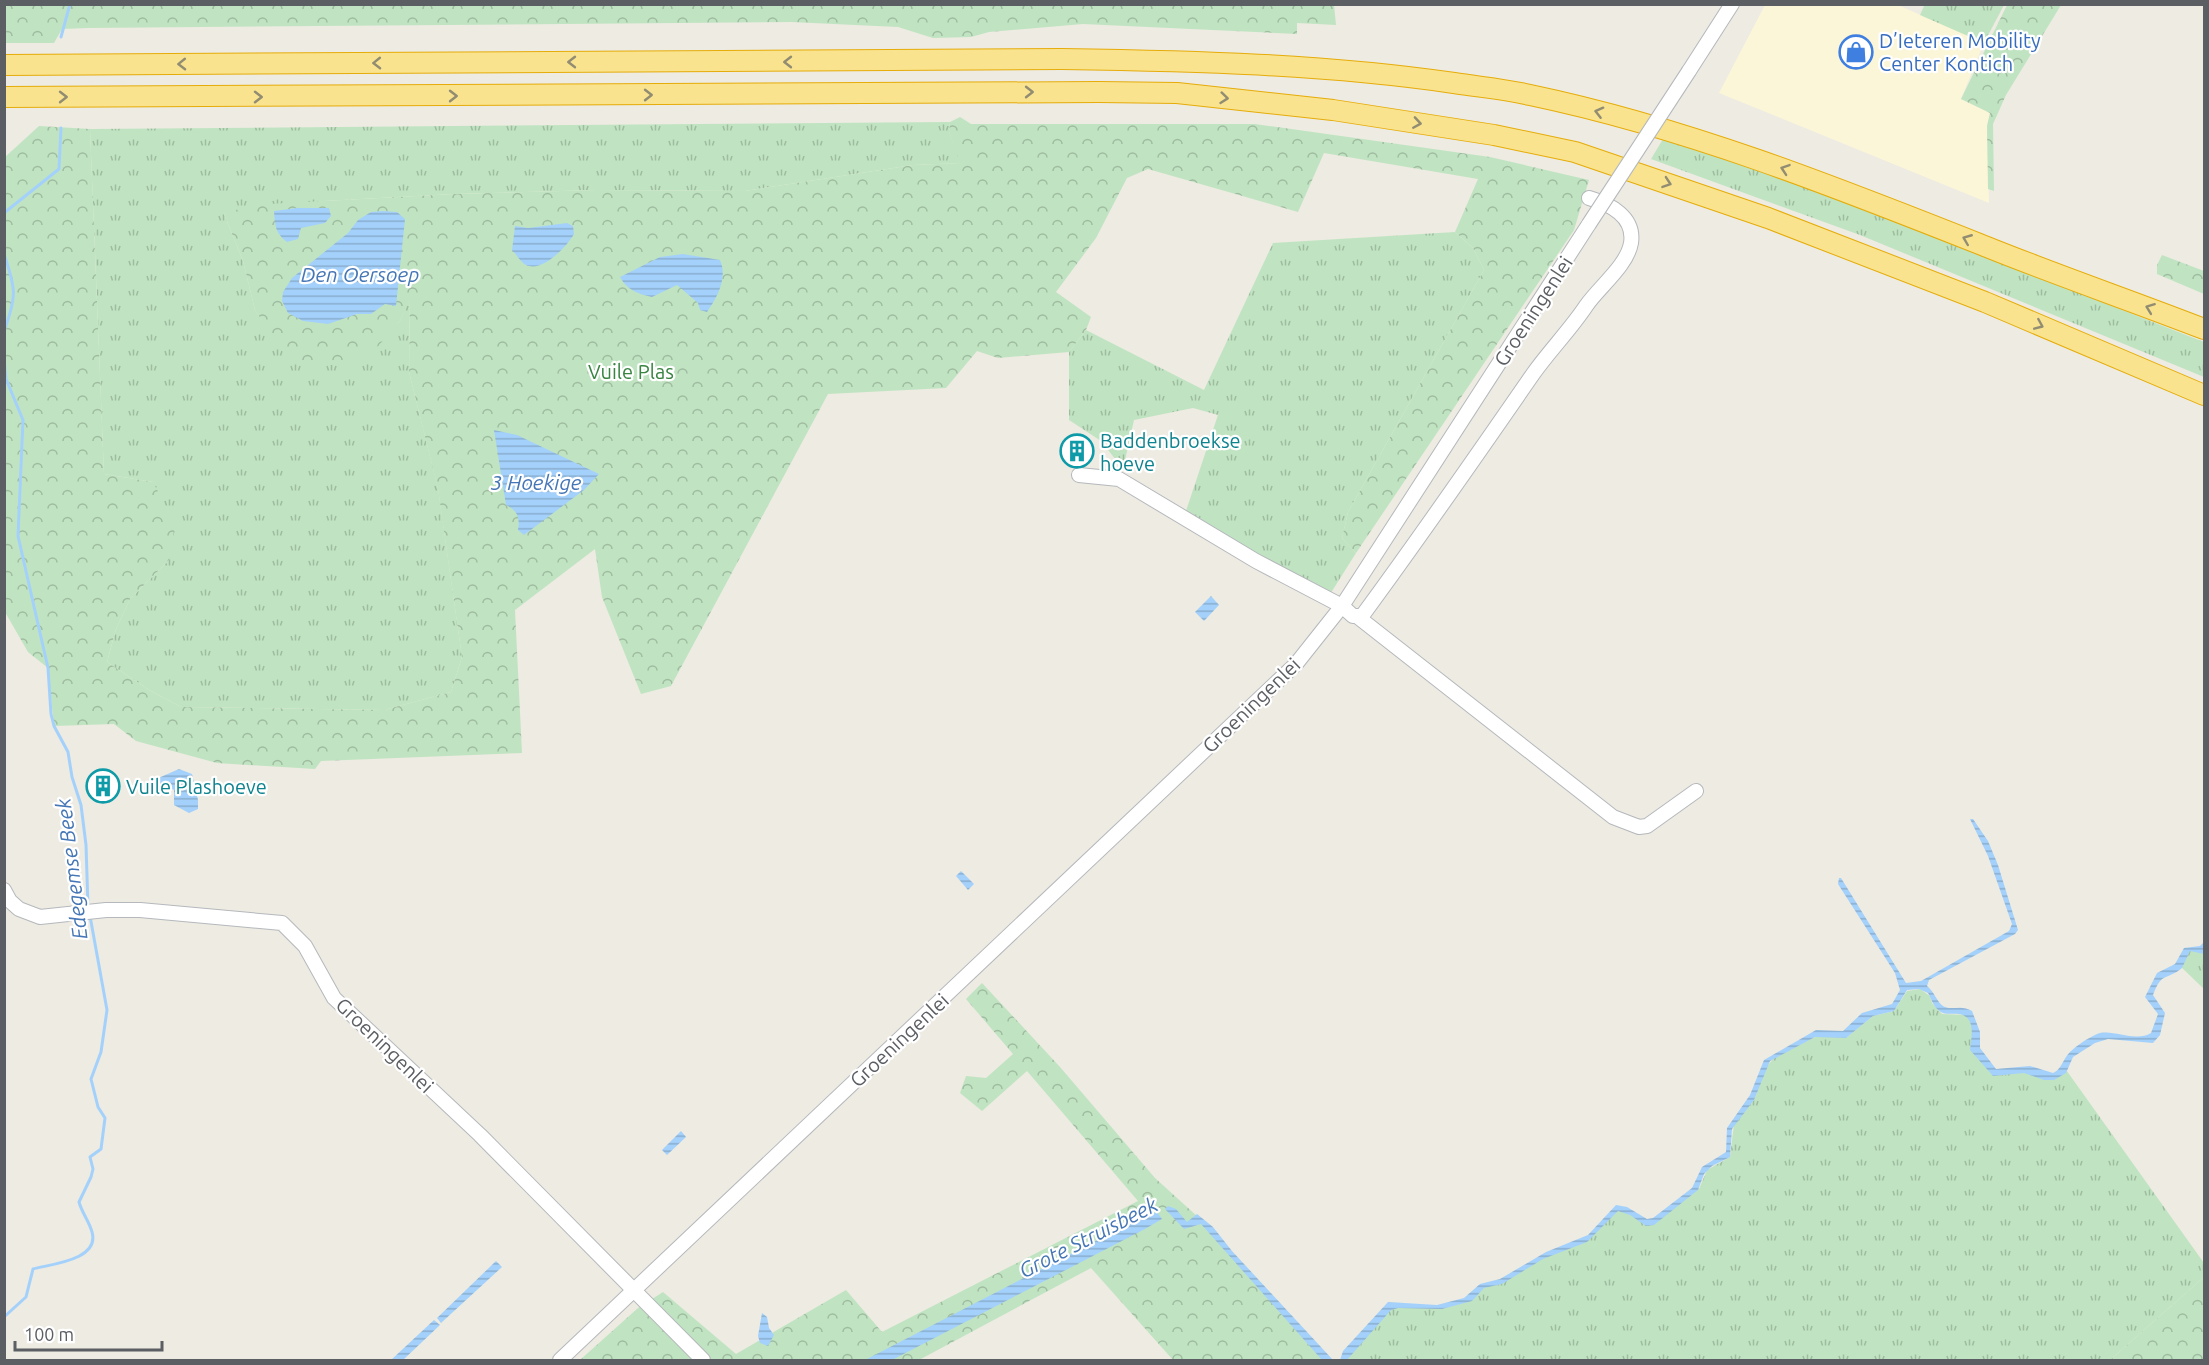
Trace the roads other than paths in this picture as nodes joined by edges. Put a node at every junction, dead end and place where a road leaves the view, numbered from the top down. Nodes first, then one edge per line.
1 (1732, 4) edge
2 (4, 65) edge
3 (4, 97) edge
4 (1589, 198) dead end
5 (2205, 329) edge
6 (2205, 394) edge
7 (1079, 474) dead end
8 (1342, 606) junction
9 (1358, 617) junction
10 (1696, 791) dead end
11 (4, 890) edge
12 (633, 1292) junction
13 (560, 1360) edge
14 (703, 1360) edge

1 - 8 street, Groeningenlei, bridge
5 -> 2 highway
3 -> 6 highway
4 - 9 street
7 - 8 street
8 - 9 street
8 - 12 street, Groeningenlei
9 - 10 street
11 - 12 street, Groeningenlei
12 - 13 street, Groeningenlei
12 - 14 street

